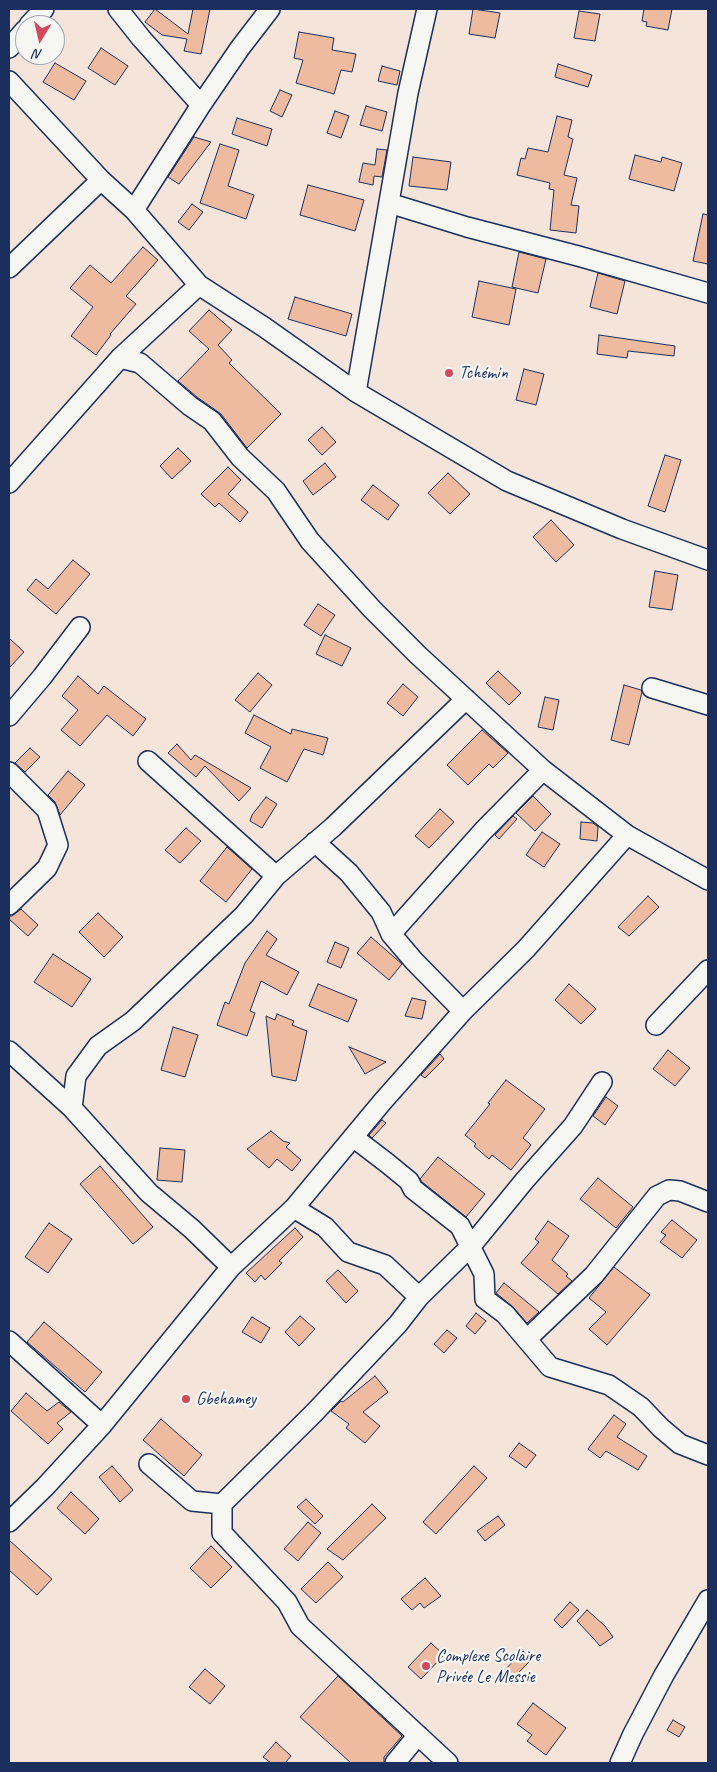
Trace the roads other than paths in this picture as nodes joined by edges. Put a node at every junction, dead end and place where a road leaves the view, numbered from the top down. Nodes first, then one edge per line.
1 (118, 9) edge
2 (270, 9) edge
3 (427, 9) edge
4 (9, 81) edge
5 (202, 105) junction
6 (101, 180) junction
7 (389, 203) junction
8 (134, 210) junction
9 (9, 268) edge
10 (199, 285) junction
11 (708, 294) edge
12 (120, 358) junction
13 (356, 392) junction
14 (9, 483) edge
15 (708, 560) edge
16 (80, 627) dead end
17 (652, 688) dead end
18 (466, 699) junction
19 (708, 705) edge
20 (9, 716) edge
21 (148, 761) dead end
22 (543, 770) junction
23 (9, 772) edge
24 (627, 835) junction
25 (315, 842) junction
26 (276, 876) junction
27 (708, 880) edge
28 (9, 905) edge
29 (392, 934) junction
30 (708, 970) edge
31 (463, 1010) junction
32 (656, 1025) dead end
33 (9, 1051) edge
34 (602, 1082) dead end
35 (72, 1108) junction
36 (353, 1137) junction
37 (708, 1202) edge
38 (294, 1208) junction
39 (471, 1246) junction
40 (231, 1267) junction
41 (419, 1298) junction
42 (528, 1339) junction
43 (9, 1341) edge
44 (102, 1425) junction
45 (708, 1455) edge
46 (149, 1464) dead end
47 (222, 1504) junction
48 (9, 1522) edge
49 (708, 1600) edge
50 (418, 1735) junction
51 (395, 1763) edge
52 (448, 1763) edge
53 (620, 1763) edge

1 - 5 street
2 - 5 street
3 - 7 street
4 - 6 street
5 - 8 street
6 - 8 street
6 - 9 street
7 - 11 street
7 - 13 street
8 - 10 street
10 - 12 street
10 - 13 street
12 - 14 street
12 - 18 street
13 - 15 street
16 - 20 street
17 - 19 street
18 - 22 street
18 - 25 street
21 - 26 street
22 - 24 street
22 - 29 street
23 - 28 street
24 - 27 street
24 - 31 street
25 - 26 street
25 - 29 street
26 - 35 street
29 - 31 street
30 - 32 street
31 - 36 street
33 - 35 street
34 - 39 street
35 - 40 street
36 - 38 street
36 - 39 street
37 - 42 street
38 - 40 street
38 - 41 street
39 - 41 street
39 - 42 street
40 - 44 street
41 - 47 street
42 - 45 street
43 - 44 street
44 - 48 street
46 - 47 street
47 - 50 street
49 - 53 street
50 - 51 street
50 - 52 street

